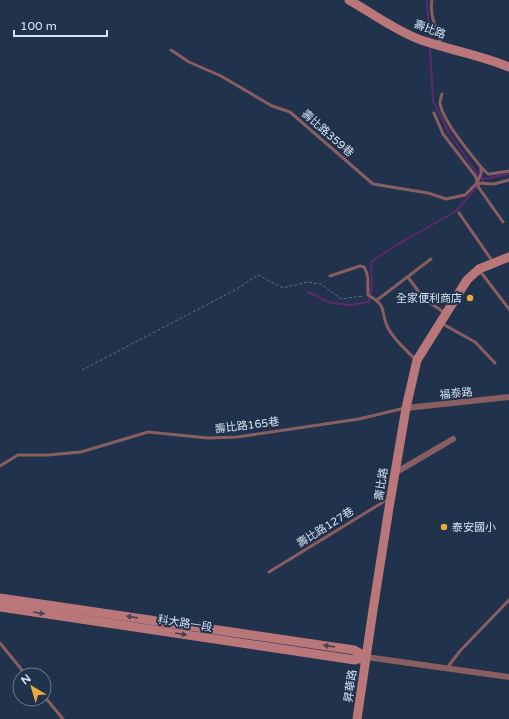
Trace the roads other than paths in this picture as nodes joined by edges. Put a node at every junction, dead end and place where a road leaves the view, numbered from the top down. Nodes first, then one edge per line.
1 (349, 0) edge
2 (432, 0) edge
3 (441, 46) junction
4 (171, 50) dead end
5 (509, 67) edge
6 (442, 94) dead end
7 (434, 113) dead end
8 (481, 167) junction
9 (509, 171) edge
10 (509, 180) edge
11 (477, 183) junction
12 (459, 213) dead end
13 (503, 222) dead end
14 (509, 257) edge
15 (431, 259) dead end
16 (494, 263) junction
17 (479, 270) junction
18 (330, 276) dead end
19 (408, 277) junction
20 (377, 300) junction
21 (509, 309) edge
22 (447, 314) junction
23 (441, 323) junction
24 (417, 360) junction
25 (495, 363) dead end
26 (509, 397) edge
27 (406, 408) junction
28 (453, 439) dead end
29 (0, 466) edge
30 (395, 473) junction
31 (391, 497) junction
32 (269, 572) dead end
33 (0, 598) edge
34 (509, 600) edge
35 (0, 607) edge
36 (0, 643) edge
37 (366, 657) junction
38 (20, 667) edge
39 (447, 668) junction
40 (509, 677) edge
41 (52, 706) edge
42 (62, 719) edge
43 (357, 719) edge

1 - 3 street, 壽比路
2 - 3 lane
3 - 5 street, 壽比路
4 - 11 lane, 壽比路359巷
6 - 8 lane
7 - 11 lane
8 - 9 lane
8 - 11 lane, 壽比路359巷
10 - 11 lane
11 - 13 lane
12 - 16 lane
14 - 16 street, 壽比路
15 - 19 lane
16 - 17 street, 壽比路
17 - 21 lane
17 - 22 street, 壽比路
18 - 20 lane
19 - 20 lane
19 - 22 lane
20 - 24 lane
22 - 23 street, 壽比路
23 - 24 street, 壽比路
23 - 25 lane
24 - 27 street, 壽比路
26 - 27 street, 福泰路
27 - 29 lane, 壽比路165巷
27 - 30 street, 壽比路
28 - 30 street
30 - 31 street, 壽比路
31 - 32 lane, 壽比路127巷
31 - 37 street, 壽比路
37 -> 33 street
34 - 39 lane
35 -> 37 street, 科大路一段
36 - 38 lane
37 - 39 street
37 - 43 street, 昇華路
39 - 40 street
41 - 42 lane

